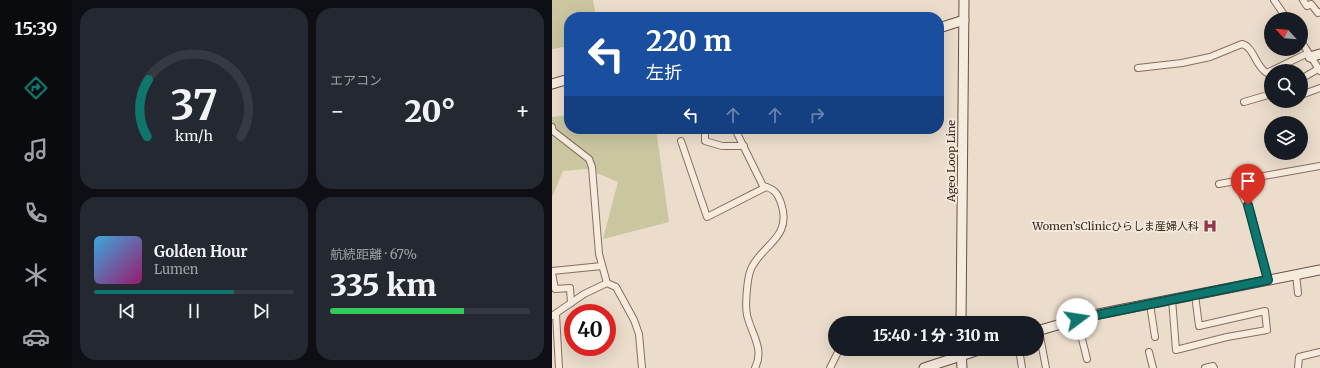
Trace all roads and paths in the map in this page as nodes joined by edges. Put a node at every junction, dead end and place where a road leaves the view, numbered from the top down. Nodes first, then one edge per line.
1 (964, 0) edge
2 (1274, 0) edge
3 (1303, 0) edge
4 (1282, 12) edge
5 (1320, 12) edge
6 (964, 20) junction
7 (944, 26) edge
8 (1320, 54) edge
9 (1309, 55) junction
10 (1288, 64) edge
11 (1138, 68) dead end
12 (1319, 70) edge
13 (1264, 71) edge
14 (1308, 76) edge
15 (564, 80) edge
16 (552, 84) edge
17 (1320, 88) edge
18 (1308, 92) edge
19 (1264, 96) edge
20 (1244, 102) dead end
21 (552, 127) edge
22 (705, 134) edge
23 (738, 134) edge
24 (681, 141) dead end
25 (744, 146) junction
26 (1320, 166) edge
27 (1236, 182) junction
28 (1219, 184) dead end
29 (766, 187) junction
30 (602, 266) junction
31 (1320, 270) edge
32 (552, 272) edge
33 (1296, 274) junction
34 (1268, 280) junction
35 (607, 282) junction
36 (1298, 292) dead end
37 (1195, 295) junction
38 (1172, 300) junction
39 (571, 303) junction
40 (1150, 304) junction
41 (554, 315) edge
42 (962, 316) edge
43 (1077, 319) junction
44 (1044, 329) edge
45 (1155, 337) dead end
46 (555, 346) edge
47 (1149, 352) dead end
48 (1320, 352) edge
49 (836, 356) edge
50 (952, 356) edge
51 (961, 356) edge
52 (1020, 356) edge
53 (1043, 356) edge
54 (1087, 359) dead end
55 (559, 368) edge
56 (642, 368) edge
57 (755, 368) edge
58 (830, 368) edge
59 (925, 368) edge
60 (962, 368) edge
61 (1022, 368) edge
62 (1046, 368) edge
63 (1153, 368) edge
64 (1205, 368) edge
65 (1214, 368) edge
66 (1298, 368) edge

1 - 6 street, Ageo Loop Line
2 - 4 street
3 - 5 street
6 - 7 street
6 - 42 street, Ageo Loop Line
8 - 9 street
9 - 10 street
9 - 12 street
11 - 13 street
12 - 14 street
15 - 16 street
17 - 18 street
19 - 20 street
21 - 30 street
22 - 25 street
23 - 25 street
24 - 29 street
25 - 29 street
26 - 27 street
27 - 28 street
27 - 34 street
29 - 57 street
30 - 32 street
30 - 35 street
31 - 33 street
32 - 39 street
33 - 34 street
33 - 36 street
34 - 37 street
35 - 39 street
35 - 56 street
37 - 38 street
37 - 38 street
38 - 40 street
39 - 41 street
40 - 43 street
40 - 45 street
41 - 46 street
43 - 44 street
43 - 54 street
46 - 55 street
47 - 63 street
48 - 66 street
49 - 58 street
50 - 59 street
51 - 60 street
52 - 61 street
53 - 62 street
64 - 65 street

